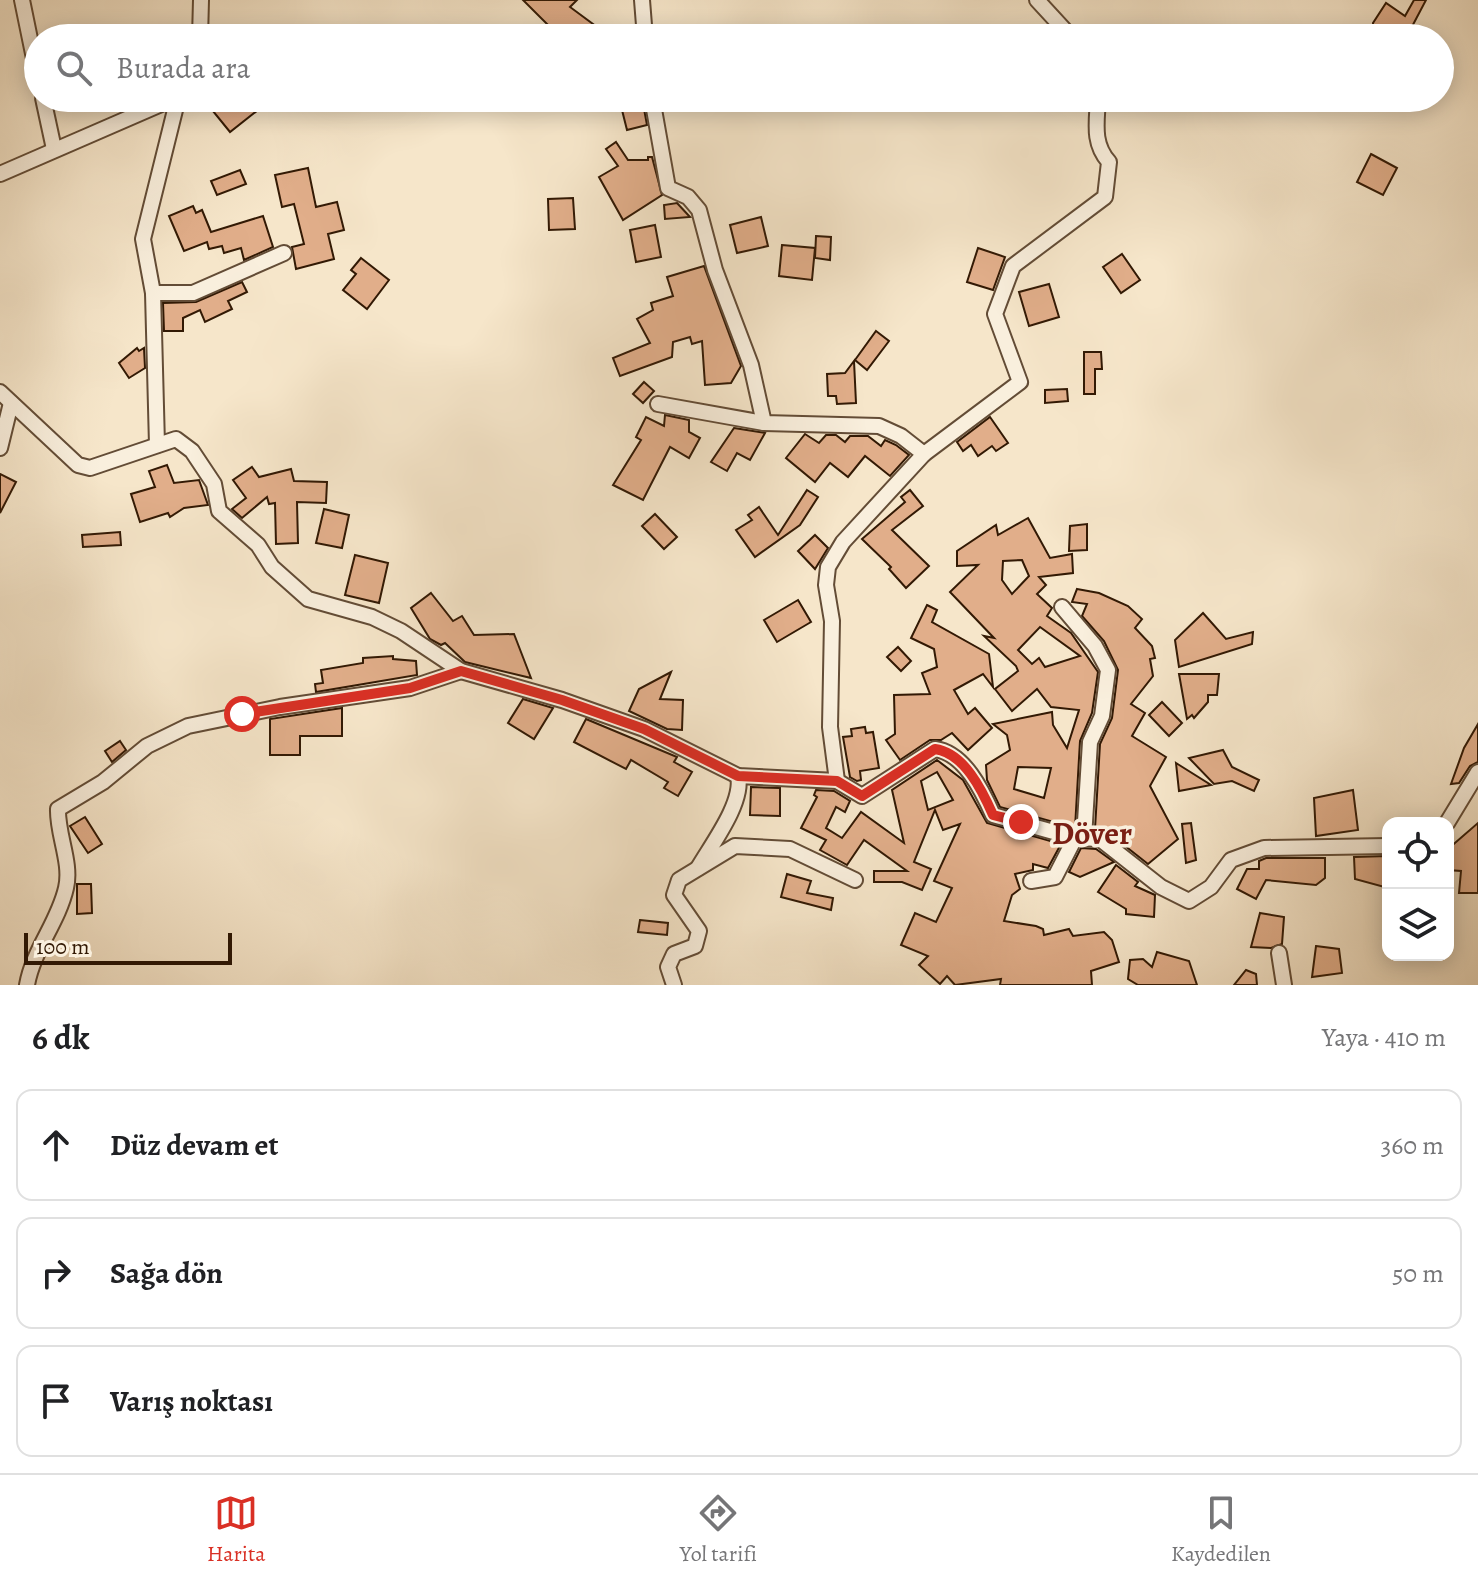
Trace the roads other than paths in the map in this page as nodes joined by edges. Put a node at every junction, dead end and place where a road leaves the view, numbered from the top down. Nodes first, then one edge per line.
1 (22, 0) edge
2 (201, 0) edge
3 (642, 0) edge
4 (1037, 0) edge
5 (27, 24) edge
6 (200, 24) edge
7 (644, 24) edge
8 (1059, 24) edge
9 (46, 112) edge
10 (143, 112) edge
11 (174, 112) edge
12 (654, 112) edge
13 (1098, 112) edge
14 (54, 149) junction
15 (0, 174) edge
16 (284, 253) dead end
17 (153, 293) junction
18 (5, 398) edge
19 (658, 404) dead end
20 (764, 423) junction
21 (157, 445) junction
22 (0, 448) edge
23 (924, 454) junction
24 (1062, 607) dead end
25 (461, 671) junction
26 (1478, 772) edge
27 (738, 776) junction
28 (837, 781) junction
29 (1451, 817) edge
30 (1080, 838) junction
31 (1382, 846) edge
32 (696, 870) junction
33 (855, 880) dead end
34 (1031, 881) dead end
35 (1279, 953) dead end
36 (27, 985) edge
37 (674, 985) edge
38 (1284, 985) edge

1 - 5 street
2 - 6 street
3 - 7 street
4 - 8 street
9 - 14 street
10 - 14 street
11 - 17 street
12 - 20 street
13 - 23 street
14 - 15 street
16 - 17 street
17 - 21 street
18 - 21 street
18 - 22 street
19 - 20 street
20 - 23 street
21 - 25 street
23 - 28 street
24 - 30 street
25 - 27 street
25 - 36 street
26 - 29 street
27 - 28 street
27 - 32 street
28 - 30 street
30 - 31 street
30 - 34 street
32 - 33 street
32 - 37 street
35 - 38 street

